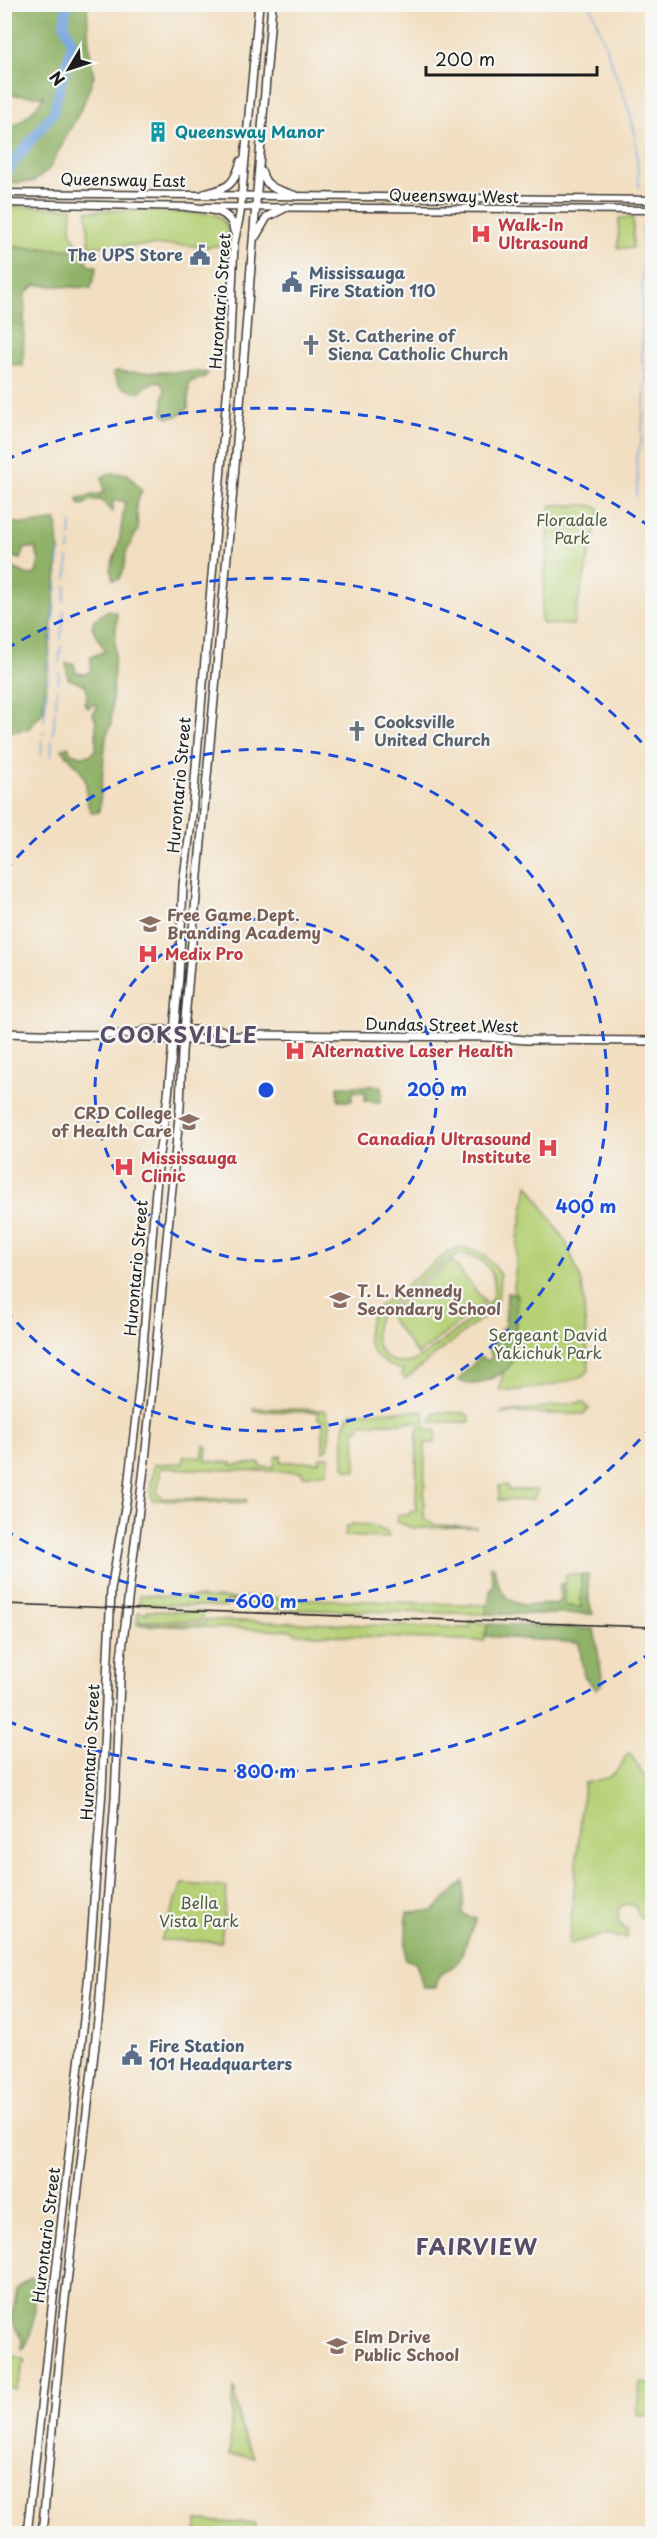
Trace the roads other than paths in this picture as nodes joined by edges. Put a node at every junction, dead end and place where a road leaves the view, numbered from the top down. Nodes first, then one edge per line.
1 (259, 4) edge
2 (272, 4) edge
3 (245, 150) junction
4 (260, 163) junction
5 (4, 193) edge
6 (204, 194) junction
7 (242, 196) junction
8 (257, 196) junction
9 (296, 196) junction
10 (652, 200) edge
11 (4, 203) edge
12 (188, 207) junction
13 (241, 207) junction
14 (256, 207) junction
15 (287, 207) junction
16 (652, 210) edge
17 (253, 241) junction
18 (234, 243) junction
19 (174, 1030) junction
20 (184, 1030) junction
21 (4, 1033) edge
22 (141, 1033) junction
23 (230, 1036) junction
24 (173, 1040) junction
25 (183, 1040) junction
26 (652, 1041) edge
27 (27, 2534) edge
28 (42, 2534) edge

1 - 3 main road, Hurontario Street
2 - 4 main road, Hurontario Street
3 - 6 main road
3 - 7 main road, Hurontario Street
4 - 8 main road, Hurontario Street
4 - 9 main road
5 - 6 main road, Queensway East
6 - 7 main road, Queensway East
7 - 8 main road, Queensway East
7 - 13 main road, Hurontario Street
8 - 9 main road, Queensway West
8 - 14 main road, Hurontario Street
9 - 10 main road, Queensway West
11 - 12 main road, Queensway East
12 - 13 main road, Queensway East
12 - 18 main road
13 - 14 main road, Queensway East
13 - 18 main road, Hurontario Street
14 - 15 main road, Queensway West
14 - 17 main road, Hurontario Street
15 - 16 main road, Queensway West
15 - 17 main road
17 - 20 main road, Hurontario Street
18 - 19 main road, Hurontario Street
19 - 20 main road, Dundas Street West
19 - 22 main road, Dundas Street West
19 - 24 main road, Hurontario Street
20 - 23 main road, Dundas Street West
20 - 25 main road, Hurontario Street
21 - 22 main road
22 - 24 main road, Dundas Street West
23 - 25 main road, Dundas Street West
23 - 26 main road, Dundas Street West
24 - 25 main road, Dundas Street West
24 - 27 main road, Hurontario Street
25 - 28 main road, Hurontario Street

